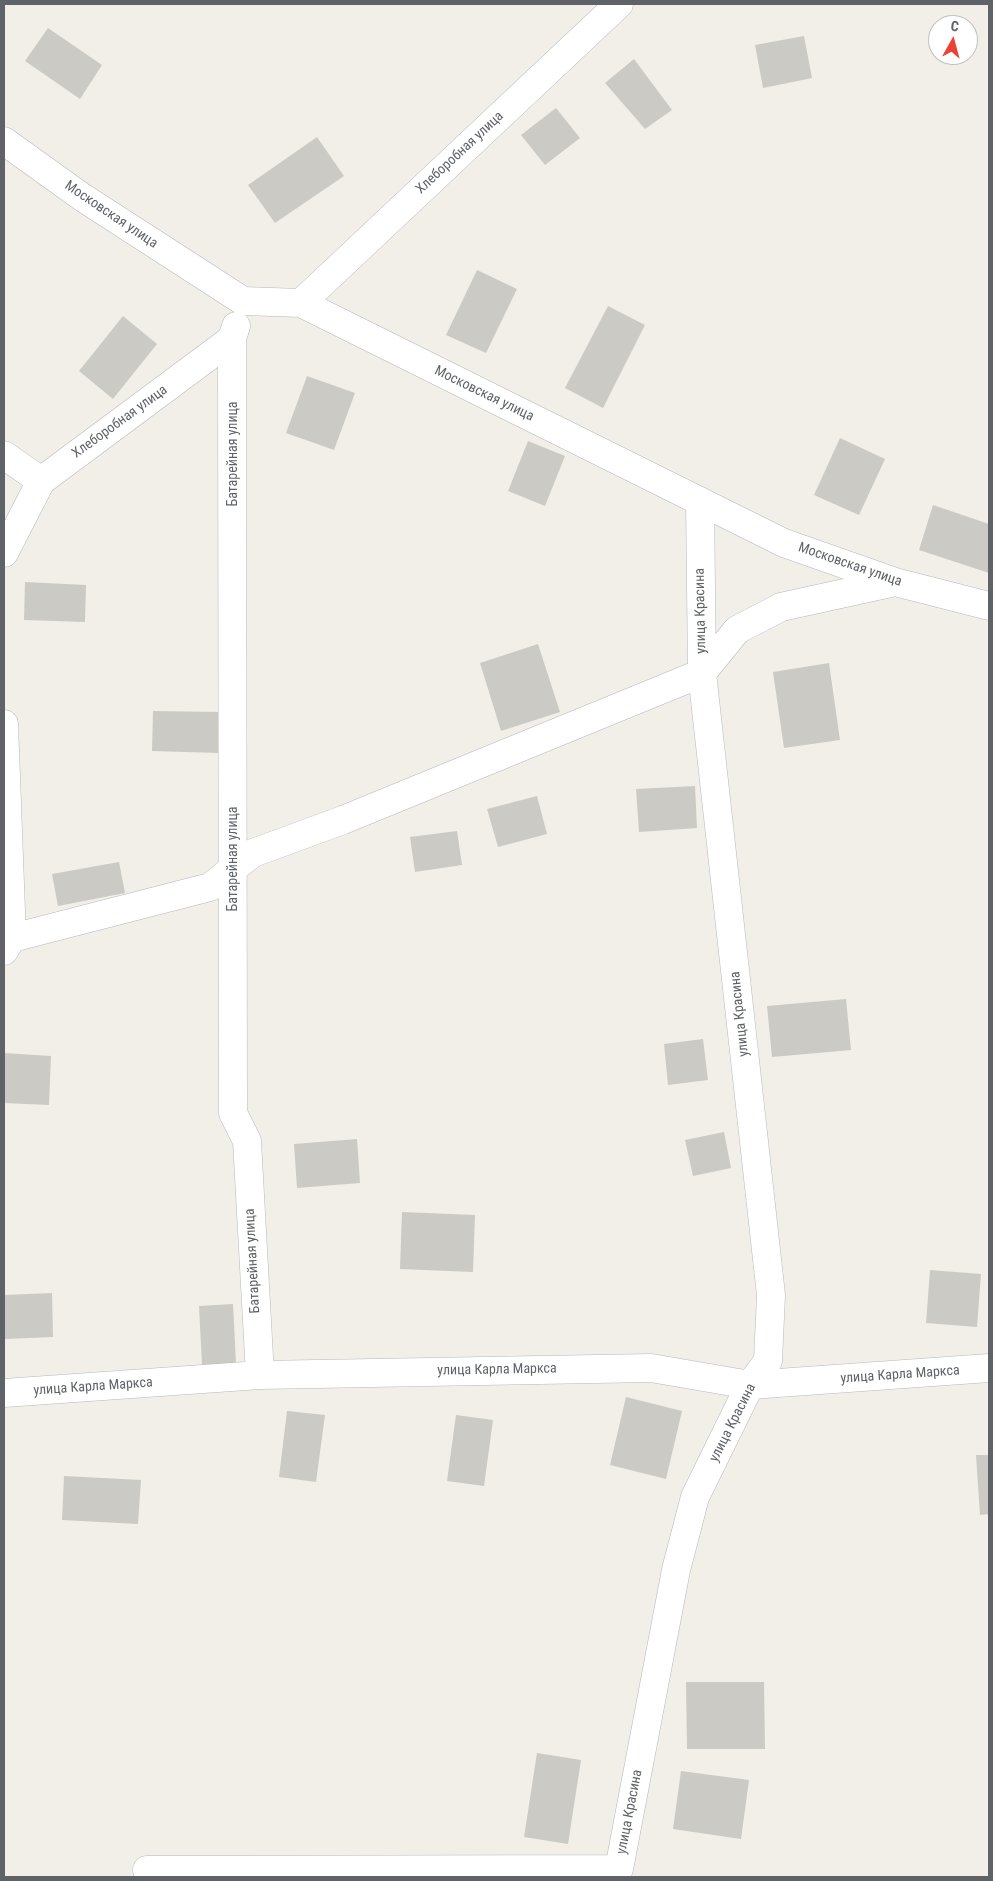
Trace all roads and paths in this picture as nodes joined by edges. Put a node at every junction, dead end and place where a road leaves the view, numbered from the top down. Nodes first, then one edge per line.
1 (619, 4) edge
2 (4, 141) edge
3 (243, 301) junction
4 (302, 303) junction
5 (232, 340) junction
6 (4, 455) edge
7 (41, 481) junction
8 (700, 501) junction
9 (4, 553) edge
10 (894, 582) junction
11 (989, 606) edge
12 (702, 673) junction
13 (4, 724) edge
14 (232, 871) junction
15 (8, 944) edge
16 (989, 1368) edge
17 (260, 1375) junction
18 (750, 1385) junction
19 (4, 1393) edge
20 (147, 1870) dead end

1 - 4 street, Хлеборобная улица
2 - 3 street, Московская улица
3 - 4 street, Московская улица
3 - 5 street
4 - 8 street, Московская улица
5 - 7 street, Хлеборобная улица
5 - 14 street, Батарейная улица
6 - 7 street
7 - 9 street, Хлеборобная улица
8 - 10 street, Московская улица
8 - 12 street, улица Красина
10 - 11 street, Московская улица
10 - 12 street
12 - 14 street
12 - 18 street, улица Красина
13 - 15 street
14 - 15 street
14 - 17 street, Батарейная улица
16 - 18 street, улица Карла Маркса
17 - 18 street, улица Карла Маркса
17 - 19 street, улица Карла Маркса
18 - 20 street, улица Красина

